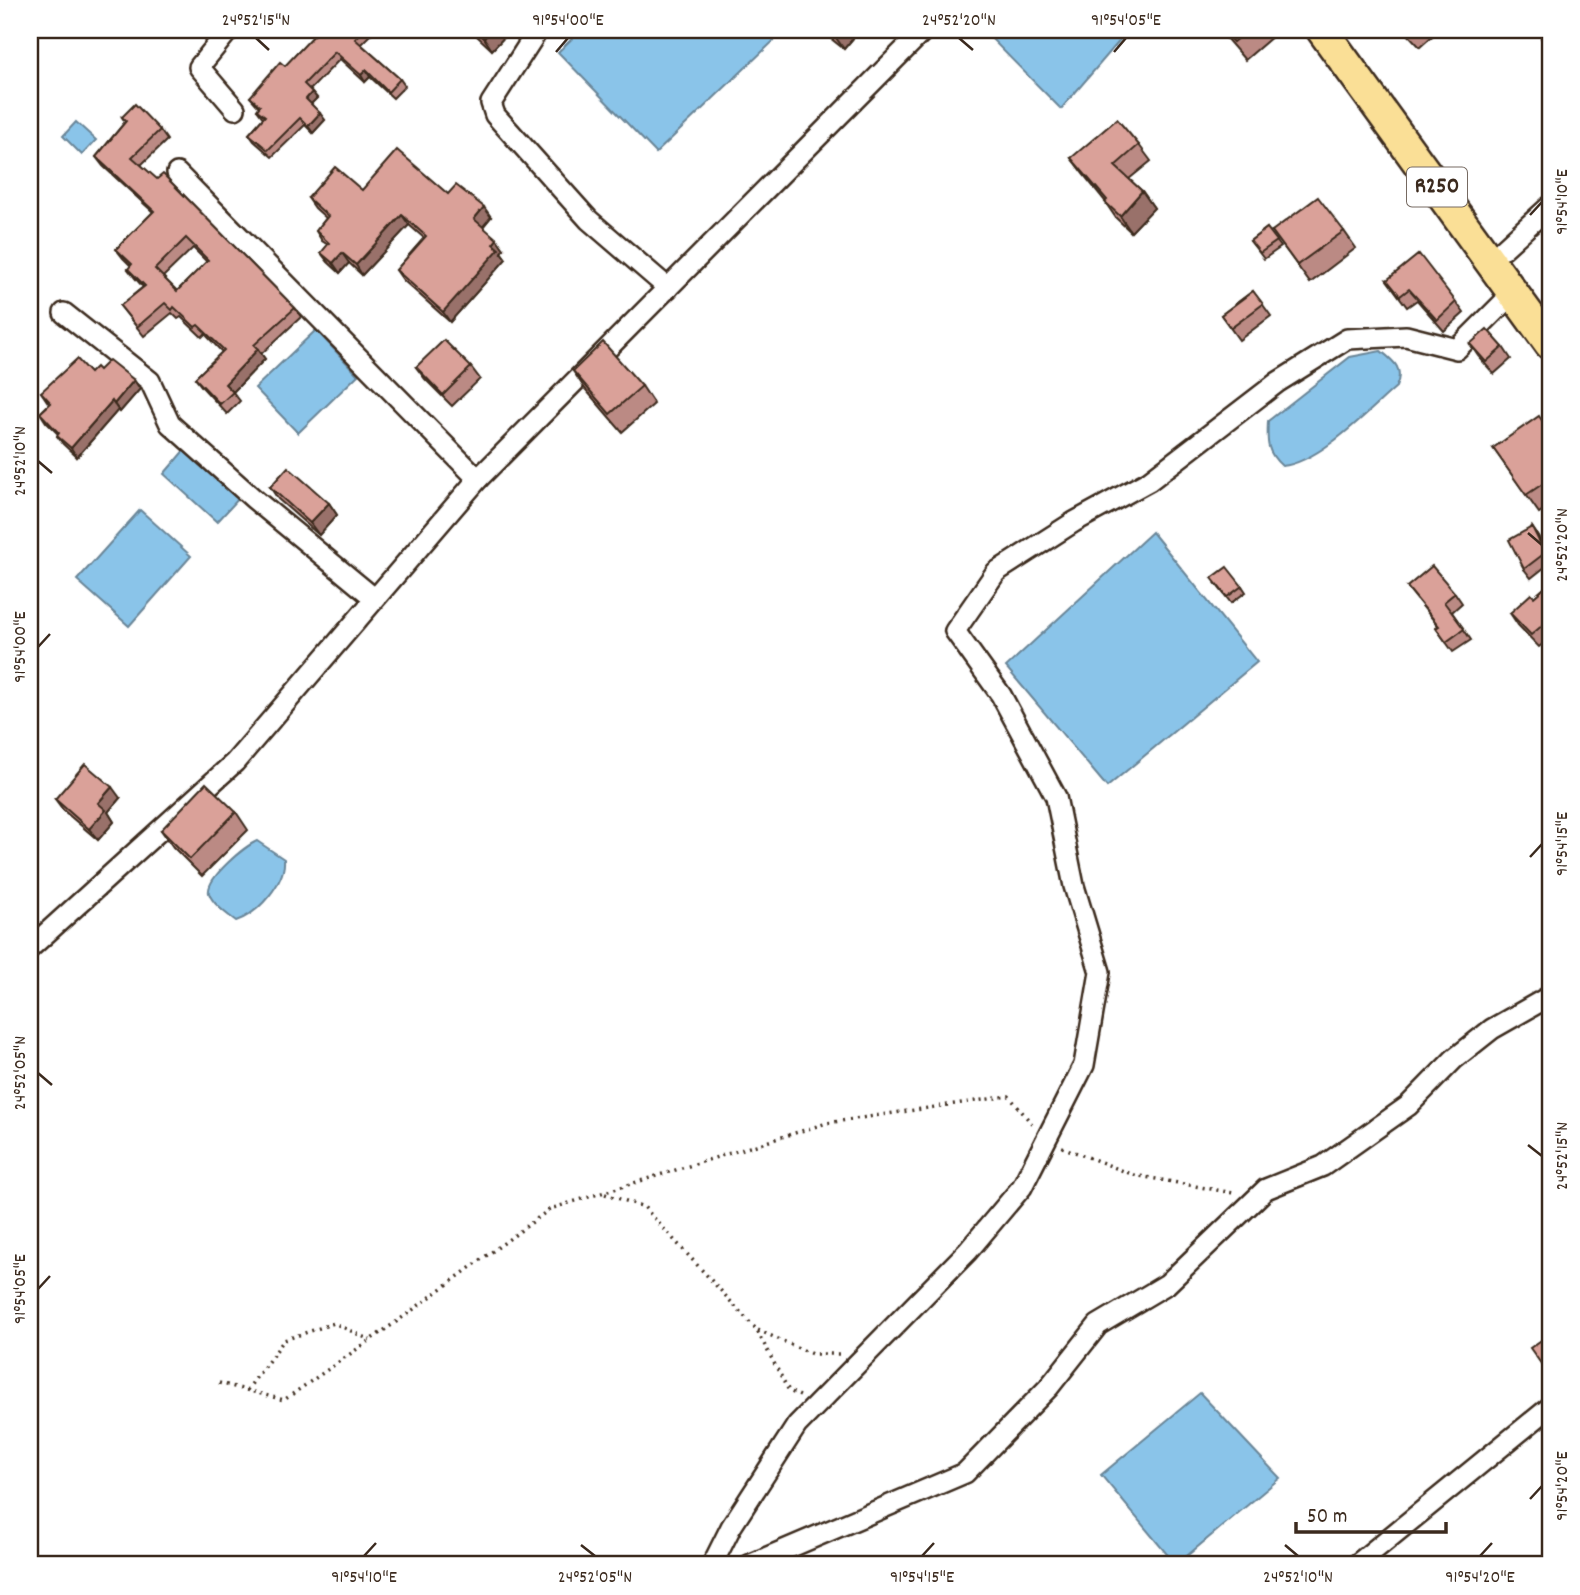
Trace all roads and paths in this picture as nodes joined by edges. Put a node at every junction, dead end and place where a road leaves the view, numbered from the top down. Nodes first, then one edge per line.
1 (229, 30) edge
2 (538, 30) edge
3 (924, 30) edge
4 (1322, 30) edge
5 (1346, 30) edge
6 (235, 109) dead end
7 (177, 173) dead end
8 (1550, 206) edge
9 (1503, 249) junction
10 (668, 288) junction
11 (1514, 292) junction
12 (64, 313) dead end
13 (1550, 313) edge
14 (1550, 344) edge
15 (478, 479) junction
16 (374, 598) junction
17 (30, 948) edge
18 (1550, 996) edge
19 (1046, 1140) junction
20 (603, 1193) junction
21 (1253, 1200) junction
22 (756, 1329) junction
23 (370, 1340) junction
24 (869, 1353) junction
25 (219, 1382) dead end
26 (247, 1390) junction
27 (818, 1404) junction
28 (1550, 1407) edge
29 (712, 1565) edge
30 (749, 1565) edge
31 (1356, 1565) edge

1 - 6 street
2 - 10 street
3 - 10 street
4 - 11 main road, R250
5 - 9 main road, R250
7 - 15 street
8 - 9 street
9 - 13 main road, R250
10 - 15 street
11 - 14 main road, R250
11 - 19 street
12 - 16 street
15 - 16 street
16 - 17 street
18 - 21 street
19 - 20 path
19 - 21 path
19 - 24 street
20 - 22 path
20 - 23 path
21 - 30 street
22 - 24 path
22 - 27 path
23 - 26 path
23 - 26 path
24 - 27 street
25 - 26 path
27 - 29 street
28 - 31 street

